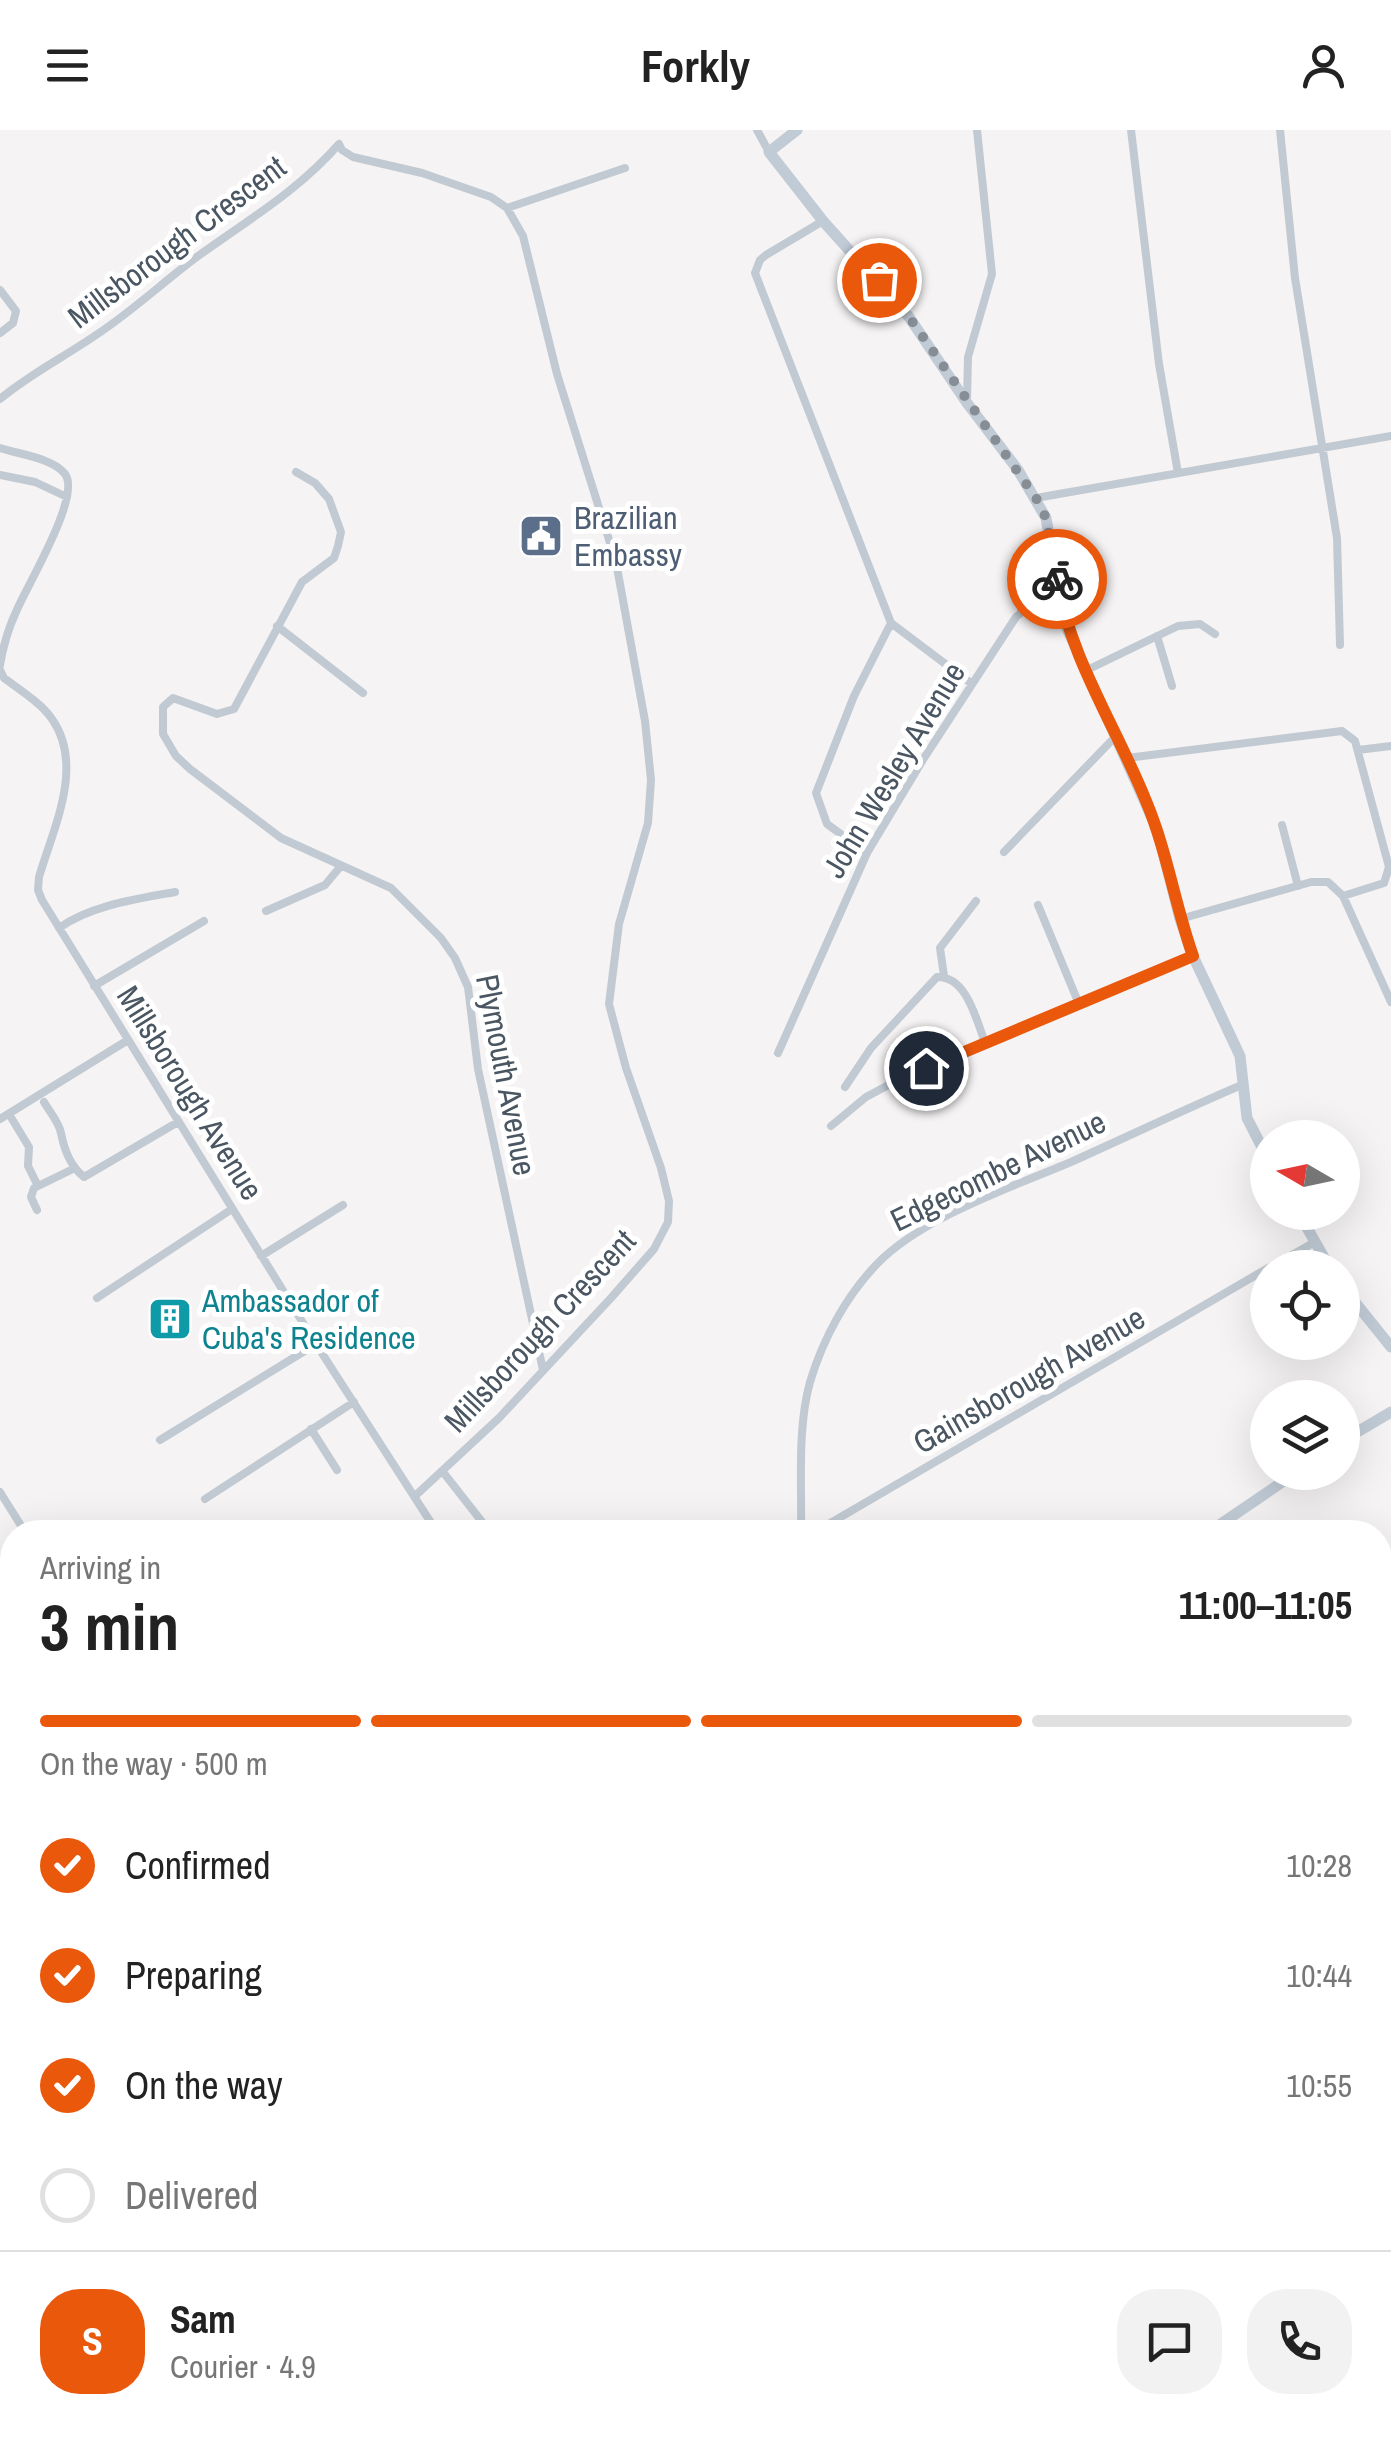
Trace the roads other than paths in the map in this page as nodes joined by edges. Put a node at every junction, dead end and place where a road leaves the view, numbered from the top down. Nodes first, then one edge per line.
1 (757, 130) edge
2 (797, 130) edge
3 (977, 130) edge
4 (1131, 130) edge
5 (1280, 130) edge
6 (338, 131) edge
7 (339, 144) junction
8 (769, 152) junction
9 (625, 168) dead end
10 (507, 208) junction
11 (823, 222) junction
12 (0, 290) edge
13 (0, 333) edge
14 (0, 399) edge
15 (967, 403) junction
16 (1391, 436) edge
17 (0, 448) edge
18 (1324, 448) junction
19 (296, 472) dead end
20 (1178, 472) junction
21 (0, 475) edge
22 (67, 497) junction
23 (1036, 498) junction
24 (1059, 594) junction
25 (891, 623) junction
26 (277, 626) junction
27 (1214, 634) dead end
28 (1157, 636) junction
29 (1340, 644) dead end
30 (0, 664) edge
31 (1086, 670) junction
32 (972, 684) junction
33 (1172, 686) dead end
34 (363, 693) dead end
35 (1116, 736) junction
36 (1391, 746) edge
37 (1358, 750) junction
38 (1127, 758) junction
39 (1282, 824) dead end
40 (1004, 852) dead end
41 (866, 854) junction
42 (340, 866) junction
43 (1298, 886) junction
44 (175, 892) dead end
45 (1343, 896) junction
46 (976, 901) dead end
47 (1038, 906) dead end
48 (266, 911) dead end
49 (1180, 919) junction
50 (204, 921) dead end
51 (59, 928) junction
52 (1193, 956) junction
53 (944, 976) junction
54 (94, 986) junction
55 (1388, 992) edge
56 (1391, 1002) edge
57 (1080, 1004) junction
58 (128, 1040) junction
59 (985, 1042) junction
60 (778, 1053) dead end
61 (1244, 1084) junction
62 (844, 1087) dead end
63 (44, 1102) dead end
64 (0, 1119) edge
65 (12, 1120) dead end
66 (174, 1124) junction
67 (1250, 1124) edge
68 (831, 1126) dead end
69 (75, 1168) junction
70 (38, 1186) junction
71 (342, 1205) dead end
72 (310, 1209) dead end
73 (37, 1210) dead end
74 (229, 1211) junction
75 (318, 1220) junction
76 (1308, 1230) edge
77 (1315, 1242) junction
78 (1301, 1250) edge
79 (1320, 1250) edge
80 (261, 1256) junction
81 (1250, 1279) edge
82 (98, 1298) dead end
83 (1360, 1308) edge
84 (316, 1344) junction
85 (1391, 1346) edge
86 (543, 1370) junction
87 (354, 1402) junction
88 (1391, 1412) edge
89 (312, 1429) junction
90 (1360, 1430) edge
91 (160, 1440) dead end
92 (337, 1470) dead end
93 (443, 1472) junction
94 (1270, 1490) edge
95 (0, 1492) edge
96 (416, 1496) junction
97 (206, 1499) dead end
98 (18, 1520) edge
99 (430, 1520) edge
100 (481, 1520) edge
101 (801, 1520) edge
102 (837, 1520) edge
103 (1226, 1520) edge

1 - 8 street
2 - 8 street
3 - 15 street
4 - 20 street
5 - 18 street
6 - 7 street
7 - 10 street
7 - 14 street, Millsborough Crescent
8 - 11 street
9 - 10 street
10 - 86 street, Millsborough Crescent
11 - 15 street
11 - 25 street
12 - 13 street
15 - 23 street
16 - 18 street
17 - 22 street
18 - 20 street
18 - 29 street
19 - 26 street, Plymouth Avenue
20 - 23 street
21 - 22 street
22 - 30 street, Millsborough Avenue
23 - 24 street
24 - 31 street
24 - 32 street, John Wesley Avenue
25 - 32 street
25 - 41 street
26 - 34 street
26 - 42 street, Plymouth Avenue
27 - 28 street
28 - 31 street
28 - 33 street
30 - 51 street, Millsborough Avenue
31 - 35 street
32 - 41 street, John Wesley Avenue
35 - 38 street
35 - 40 street
36 - 37 street
37 - 38 street
37 - 45 street
38 - 49 street
39 - 43 street
41 - 60 street, John Wesley Avenue
42 - 48 street
42 - 86 street, Plymouth Avenue
43 - 45 street
43 - 49 street
44 - 51 street
45 - 55 street
46 - 53 street
47 - 57 street
49 - 52 street
50 - 54 street
51 - 54 street, Millsborough Avenue
52 - 57 street
52 - 61 street
53 - 59 street
53 - 62 street
54 - 58 street, Millsborough Avenue
55 - 56 street
57 - 59 street
58 - 64 street
58 - 66 street, Millsborough Avenue
59 - 68 street
61 - 67 street
61 - 101 street, Edgecombe Avenue
63 - 69 street
65 - 70 street
66 - 69 street
66 - 74 street, Millsborough Avenue
69 - 70 street
70 - 73 street
71 - 75 street
72 - 75 street
74 - 80 street, Millsborough Avenue
74 - 82 street
75 - 80 street
76 - 77 street
77 - 78 street, Gainsborough Avenue
77 - 79 street
80 - 84 street, Millsborough Avenue
81 - 102 street, Gainsborough Avenue
83 - 85 street
84 - 87 street, Millsborough Avenue
84 - 91 street
86 - 93 street, Millsborough Crescent
87 - 89 street
87 - 96 street, Millsborough Avenue
88 - 90 street
89 - 92 street
89 - 97 street
93 - 96 street, Millsborough Crescent
93 - 100 street
94 - 103 street
95 - 98 street
96 - 99 street, Millsborough Avenue

